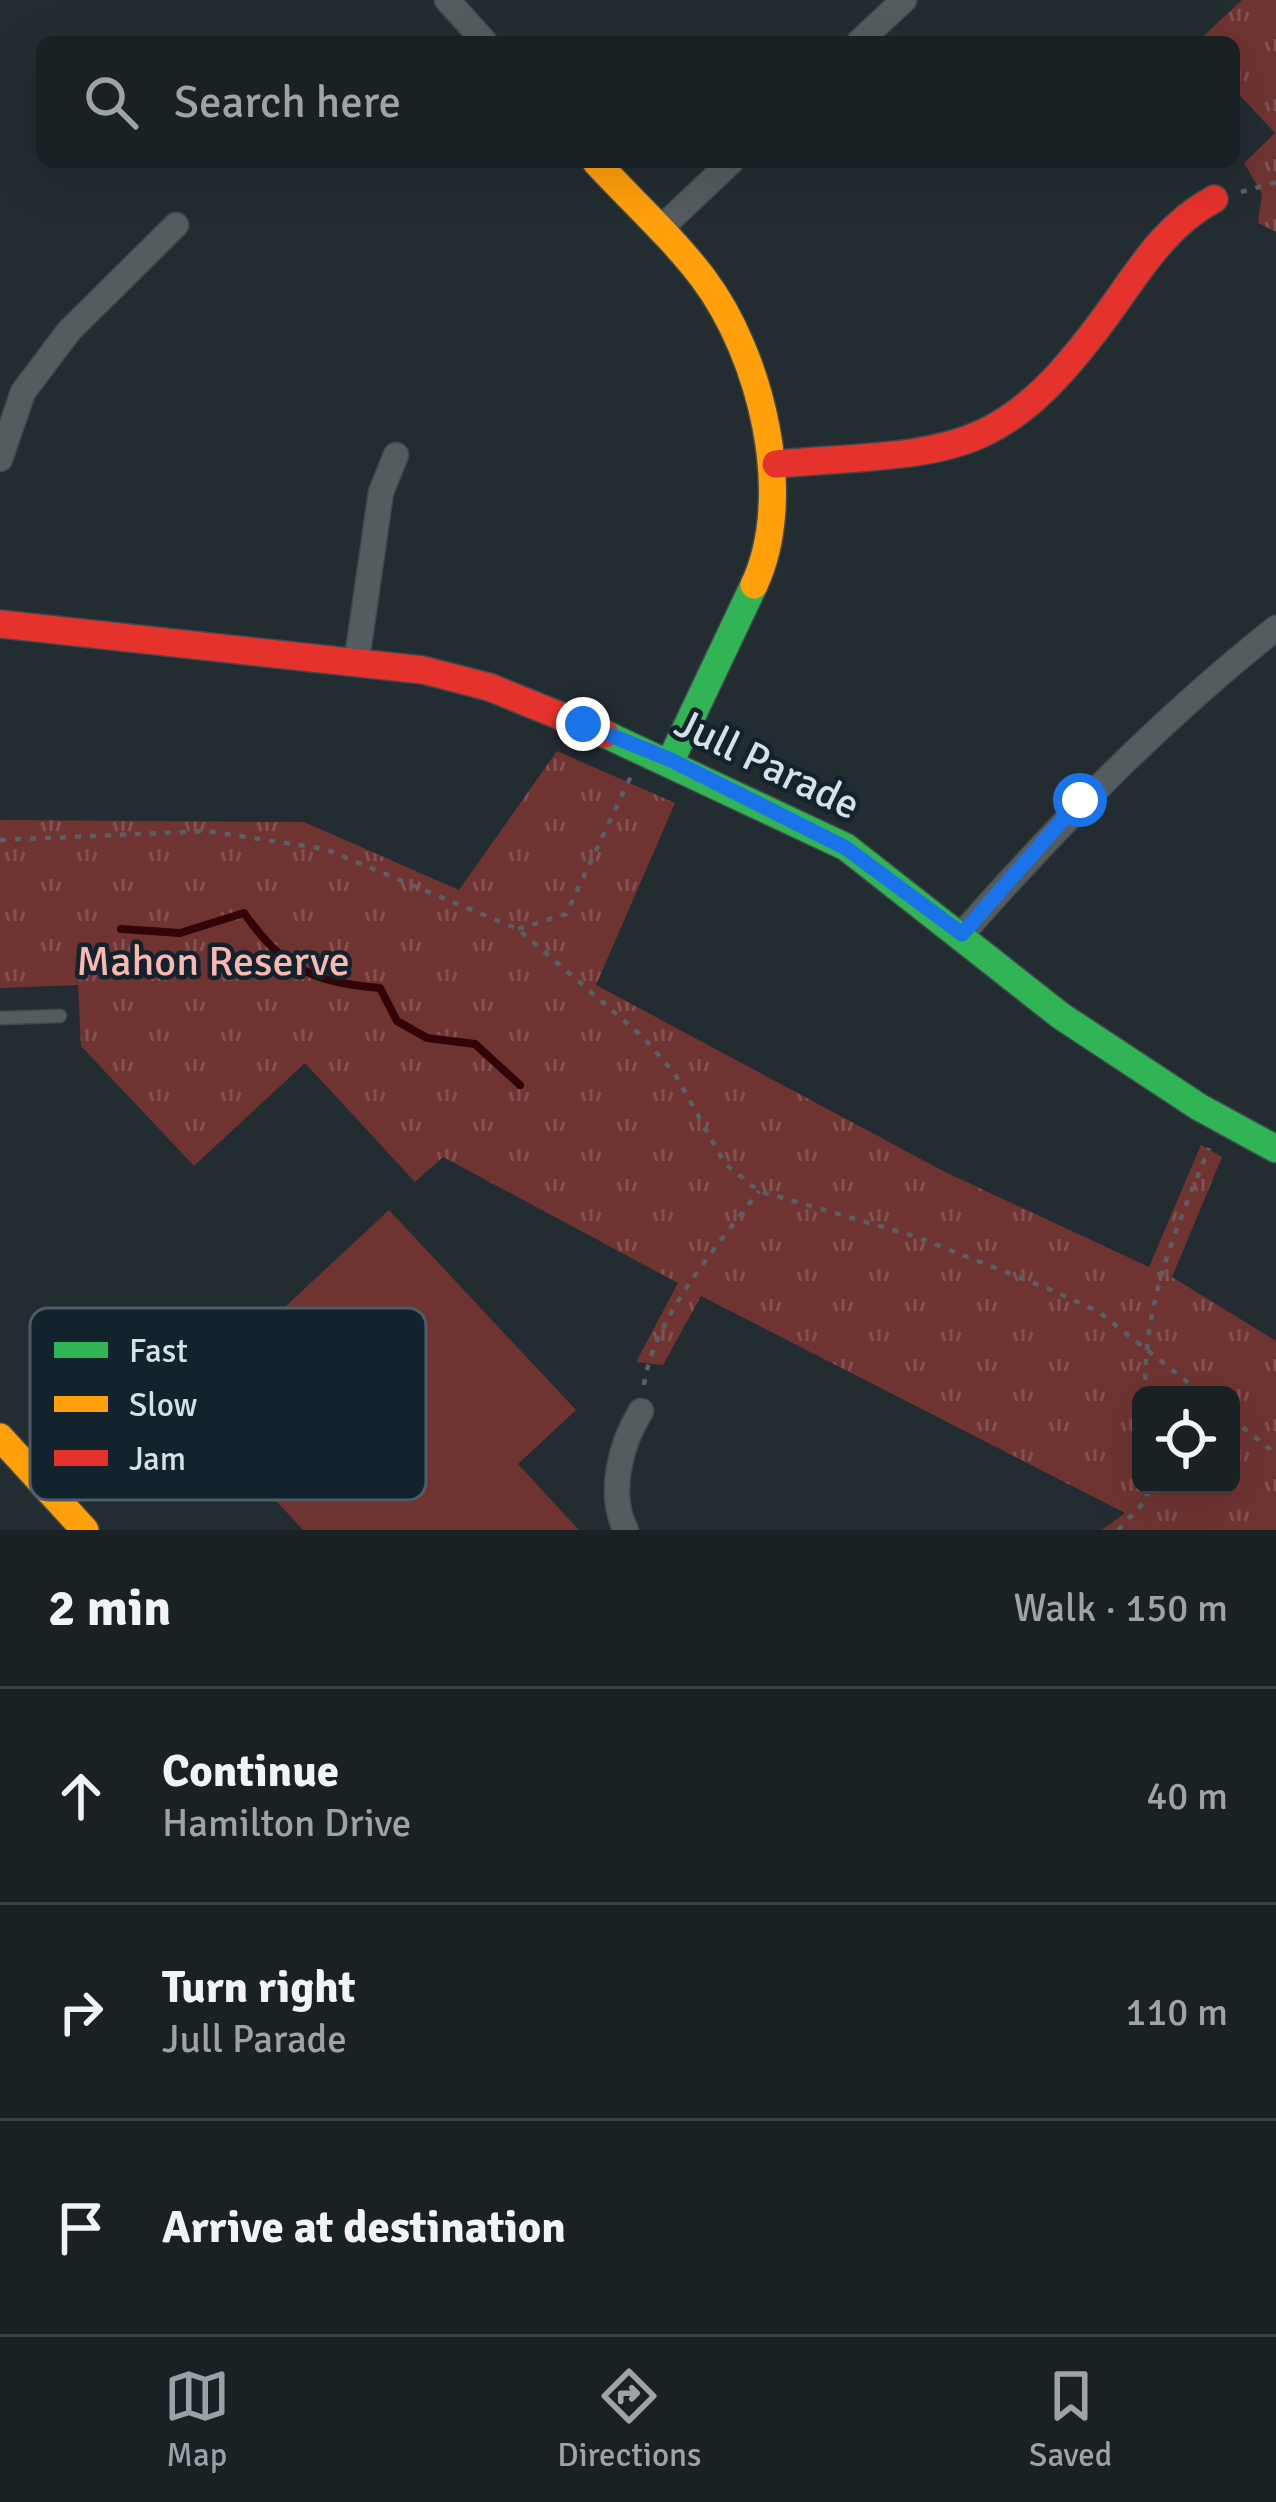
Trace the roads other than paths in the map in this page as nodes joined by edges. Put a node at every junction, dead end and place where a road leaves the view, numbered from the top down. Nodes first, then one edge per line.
1 (447, 0) edge
2 (904, 0) edge
3 (480, 36) edge
4 (865, 36) edge
5 (602, 168) edge
6 (725, 168) edge
7 (1214, 199) road end
8 (176, 225) dead end
9 (659, 230) junction
10 (396, 455) dead end
11 (0, 459) edge
12 (776, 464) junction
13 (0, 624) edge
14 (1276, 628) edge
15 (357, 659) junction
16 (671, 760) junction
17 (962, 934) junction
18 (60, 1016) dead end
19 (0, 1018) edge
20 (1276, 1149) edge
21 (641, 1411) road end
22 (0, 1437) edge
23 (30, 1470) edge
24 (58, 1500) edge
25 (85, 1530) edge
26 (626, 1530) edge

1 - 3 street
2 - 4 street
5 - 9 street
6 - 9 street
7 - 12 street
8 - 11 street
9 - 12 street
10 - 15 street
12 - 16 street
13 - 15 street, Jull Parade
14 - 17 street
15 - 16 street, Jull Parade
16 - 17 street, Jull Parade
17 - 20 street, Jull Parade
18 - 19 lane
21 - 26 street
22 - 23 street
24 - 25 street

